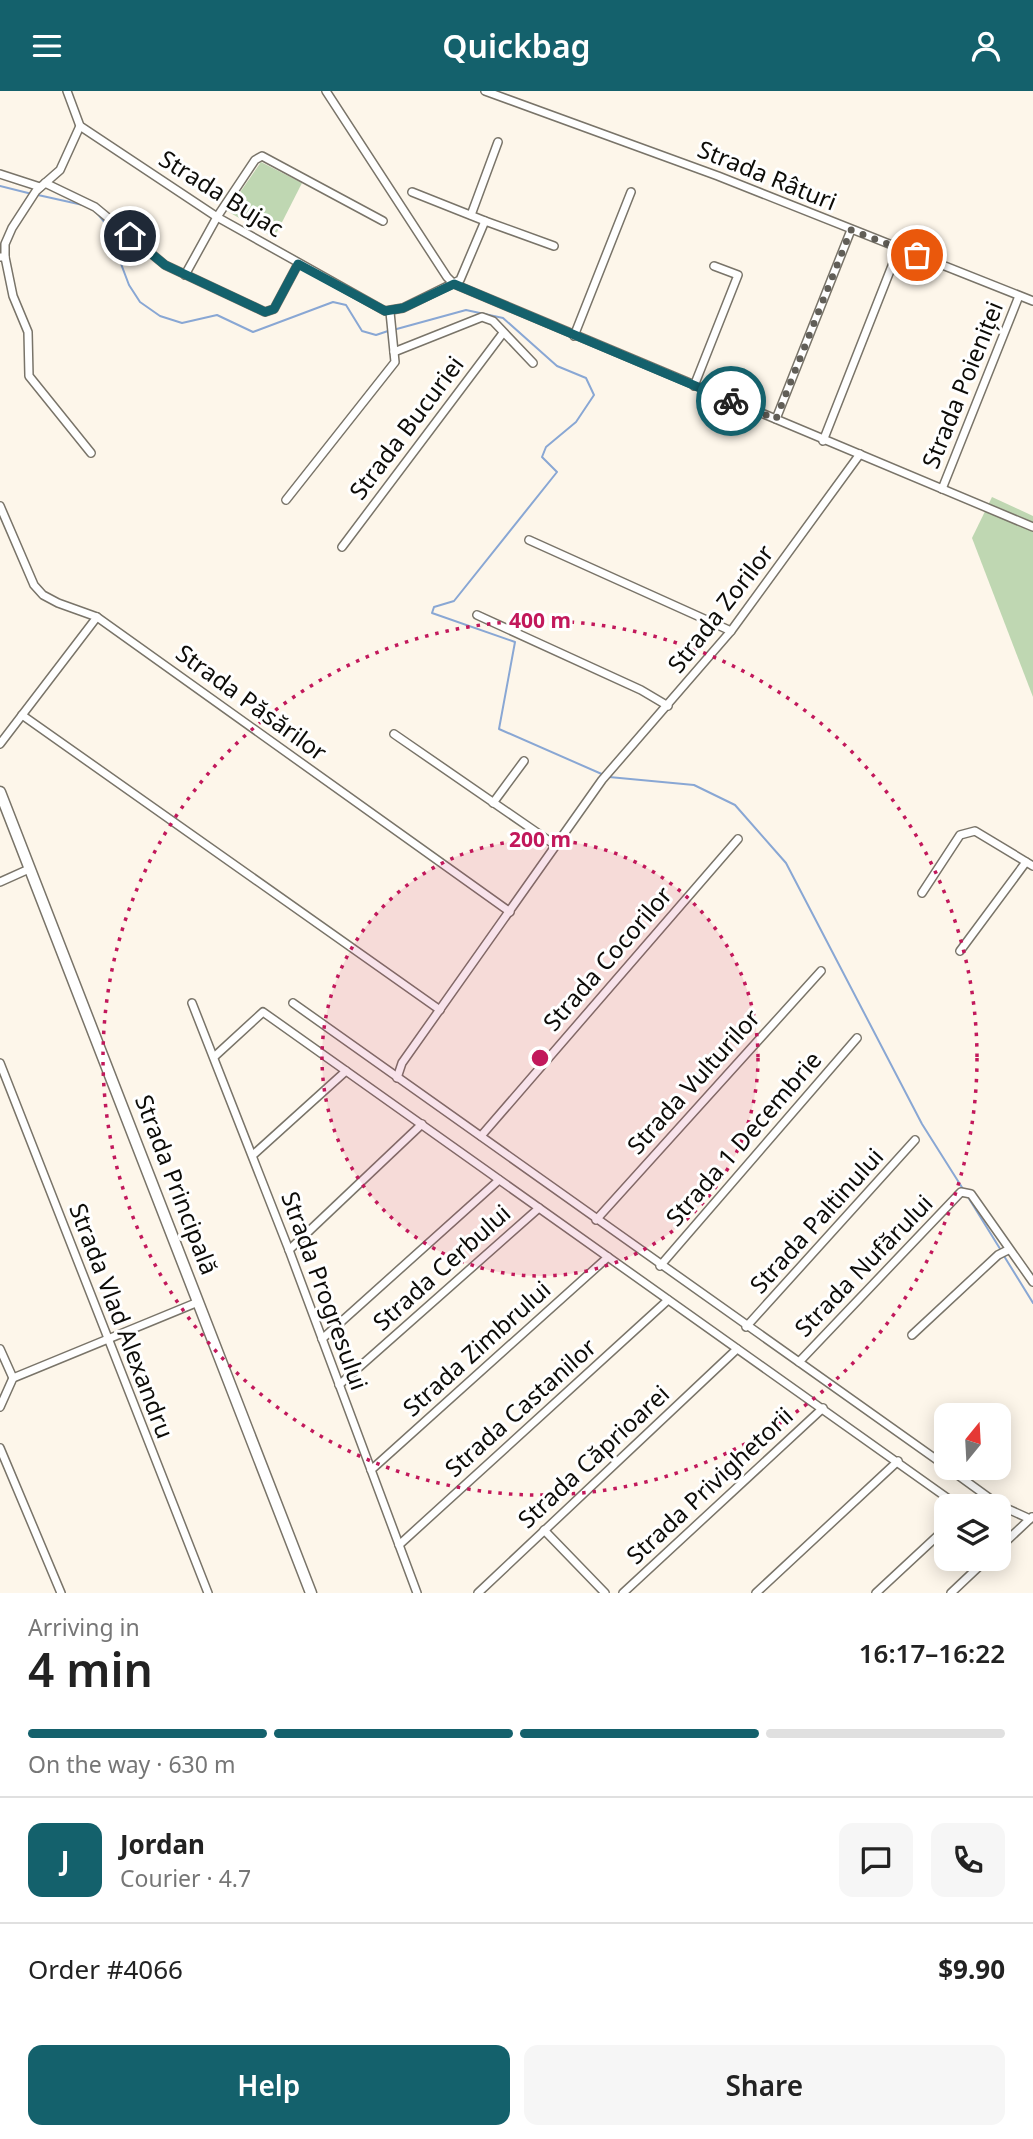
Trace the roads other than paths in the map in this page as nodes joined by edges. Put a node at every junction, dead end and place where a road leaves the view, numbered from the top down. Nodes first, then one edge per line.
1 (67, 91) edge
2 (327, 91) edge
3 (485, 91) edge
4 (80, 126) junction
5 (498, 142) dead end
6 (0, 174) edge
7 (40, 187) junction
8 (412, 192) dead end
9 (631, 192) dead end
10 (471, 215) junction
11 (217, 217) junction
12 (383, 221) dead end
13 (485, 221) junction
14 (851, 230) junction
15 (554, 246) dead end
16 (899, 248) junction
17 (3, 257) edge
18 (298, 264) junction
19 (714, 266) dead end
20 (185, 275) junction
21 (454, 284) junction
22 (1019, 296) junction
23 (1033, 301) edge
24 (390, 312) junction
25 (503, 333) junction
26 (574, 336) junction
27 (394, 352) junction
28 (533, 363) dead end
29 (694, 386) junction
30 (776, 419) junction
31 (824, 440) junction
32 (91, 453) dead end
33 (860, 454) junction
34 (942, 489) junction
35 (285, 500) dead end
36 (0, 506) edge
37 (1033, 527) edge
38 (529, 540) dead end
39 (342, 547) dead end
40 (477, 615) dead end
41 (97, 617) junction
42 (731, 631) junction
43 (668, 706) junction
44 (22, 715) junction
45 (394, 734) dead end
46 (0, 744) edge
47 (524, 761) dead end
48 (0, 792) edge
49 (494, 803) junction
50 (0, 817) edge
51 (12, 824) junction
52 (737, 839) dead end
53 (555, 845) junction
54 (1030, 864) edge
55 (29, 869) junction
56 (0, 881) edge
57 (922, 893) dead end
58 (510, 912) junction
59 (960, 951) dead end
60 (821, 971) dead end
61 (192, 1003) dead end
62 (293, 1003) dead end
63 (440, 1010) junction
64 (857, 1038) dead end
65 (214, 1057) junction
66 (0, 1063) edge
67 (346, 1072) junction
68 (397, 1078) junction
69 (422, 1124) junction
70 (481, 1136) junction
71 (915, 1140) dead end
72 (253, 1156) junction
73 (499, 1180) junction
74 (539, 1208) junction
75 (596, 1220) junction
76 (289, 1249) junction
77 (1008, 1249) junction
78 (608, 1257) junction
79 (660, 1266) junction
80 (1033, 1282) edge
81 (668, 1300) junction
82 (198, 1302) junction
83 (746, 1327) junction
84 (912, 1335) dead end
85 (108, 1338) junction
86 (322, 1339) junction
87 (0, 1349) edge
88 (737, 1349) junction
89 (799, 1361) junction
90 (13, 1378) junction
91 (339, 1385) junction
92 (0, 1407) edge
93 (823, 1408) junction
94 (0, 1448) edge
95 (934, 1458) edge
96 (898, 1461) junction
97 (371, 1470) junction
98 (966, 1481) edge
99 (942, 1494) edge
100 (1032, 1518) edge
101 (544, 1530) junction
102 (1011, 1535) edge
103 (934, 1539) edge
104 (399, 1545) junction
105 (974, 1571) edge
106 (61, 1593) edge
107 (208, 1593) edge
108 (311, 1593) edge
109 (417, 1593) edge
110 (478, 1593) edge
111 (605, 1593) edge
112 (623, 1593) edge
113 (756, 1593) edge
114 (876, 1593) edge
115 (951, 1593) edge

1 - 4 street
2 - 21 street
3 - 14 street, Strada Râturi
4 - 7 street
4 - 11 street, Strada Bujac
5 - 10 street
6 - 7 street
7 - 17 street
7 - 20 street
8 - 10 street
9 - 26 street
10 - 13 street
11 - 12 street
11 - 18 street, Strada Bujac
11 - 20 street
13 - 15 street
13 - 21 street
14 - 16 street, Strada Râturi
14 - 30 street
16 - 22 street, Strada Râturi
16 - 31 street
17 - 32 street
18 - 20 street
18 - 24 street, Strada Bujac
19 - 29 street
21 - 24 street
21 - 26 street
22 - 23 street, Strada Râturi
22 - 34 street, Strada Poieniței
24 - 27 street
25 - 27 street
25 - 28 street
25 - 39 street, Strada Bucuriei
26 - 29 street
27 - 35 street
29 - 30 street
30 - 31 street
31 - 33 street
33 - 34 street
33 - 42 street, Strada Zorilor
34 - 37 street
36 - 41 street, Strada Păsărilor
38 - 42 street
40 - 43 street
41 - 44 street
41 - 58 street, Strada Păsărilor
42 - 43 street, Strada Zorilor
43 - 53 street, Strada Zorilor
44 - 46 street
44 - 63 street
45 - 49 street
47 - 49 street
48 - 51 main road, Strada Principală
49 - 53 street
50 - 51 street
51 - 55 main road, Strada Principală
52 - 70 street, Strada Cocorilor
53 - 58 street, Strada Zorilor
54 - 57 street
54 - 59 street
55 - 56 street
55 - 82 main road, Strada Principală
58 - 63 street, Strada Zorilor
60 - 75 street, Strada Vulturilor
61 - 65 street, Strada Progresului
62 - 68 street
63 - 68 street, Strada Zorilor
64 - 79 street, Strada 1 Decembrie
65 - 67 street
65 - 72 street, Strada Progresului
66 - 85 street, Strada Vlad Alexandru
67 - 69 street
67 - 72 street
68 - 70 street
69 - 73 street
69 - 76 street
70 - 75 street
71 - 83 street, Strada Paltinului
72 - 76 street, Strada Progresului
73 - 74 street
73 - 86 street
74 - 78 street
74 - 91 street, Strada Cerbului
75 - 79 street
76 - 86 street, Strada Progresului
77 - 80 street
77 - 84 street
77 - 89 street, Strada Nufărului
78 - 81 street
78 - 97 street, Strada Zimbrului
79 - 83 street
81 - 88 street
81 - 104 street, Strada Castanilor
82 - 85 street
82 - 108 main road, Strada Principală
83 - 89 street
85 - 90 street
85 - 107 street, Strada Vlad Alexandru
86 - 91 street, Strada Progresului
87 - 90 street
88 - 93 street
88 - 101 street, Strada Căprioarei
89 - 95 street
90 - 92 street
91 - 97 street, Strada Progresului
93 - 96 street
93 - 112 street, Strada Privighetorii
94 - 106 street
96 - 99 street
96 - 113 street
97 - 104 street, Strada Progresului
98 - 100 street
100 - 102 street
101 - 110 street, Strada Căprioarei
101 - 111 street
103 - 114 street
104 - 109 street, Strada Progresului
105 - 115 street

